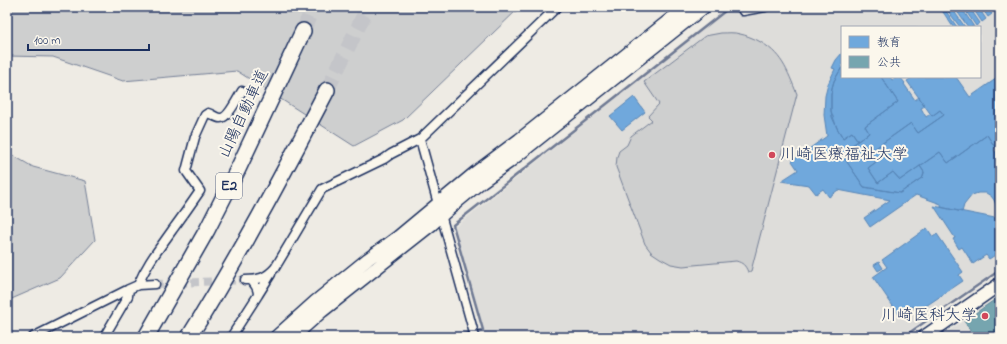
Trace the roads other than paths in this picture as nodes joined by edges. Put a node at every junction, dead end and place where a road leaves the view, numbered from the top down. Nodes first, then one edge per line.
1 (557, 7) edge
2 (686, 7) edge
3 (704, 7) edge
4 (764, 7) edge
5 (742, 8) edge
6 (303, 31) tunnel mouth
7 (327, 90) tunnel mouth
8 (242, 91) dead end
9 (420, 139) junction
10 (440, 210) junction
11 (271, 273) junction
12 (155, 284) tunnel mouth
13 (1000, 284) edge
14 (138, 285) junction
15 (129, 288) junction
16 (258, 295) junction
17 (474, 334) edge
18 (33, 337) edge
19 (104, 337) edge
20 (146, 337) edge
21 (189, 337) edge
22 (231, 337) edge
23 (276, 337) edge
24 (293, 337) edge
25 (924, 337) edge

1 - 9 street
2 - 10 street
3 - 10 street
4 - 5 street
6 - 20 highway, 山陽自動車道 / E2
7 - 21 highway
8 - 14 street
9 - 10 street
9 - 11 street
10 - 17 street
10 - 23 street
10 - 24 street
11 - 16 street
11 - 16 street
12 - 14 street
13 - 25 street
14 - 15 street
15 - 18 street
15 - 19 street
16 - 22 street

